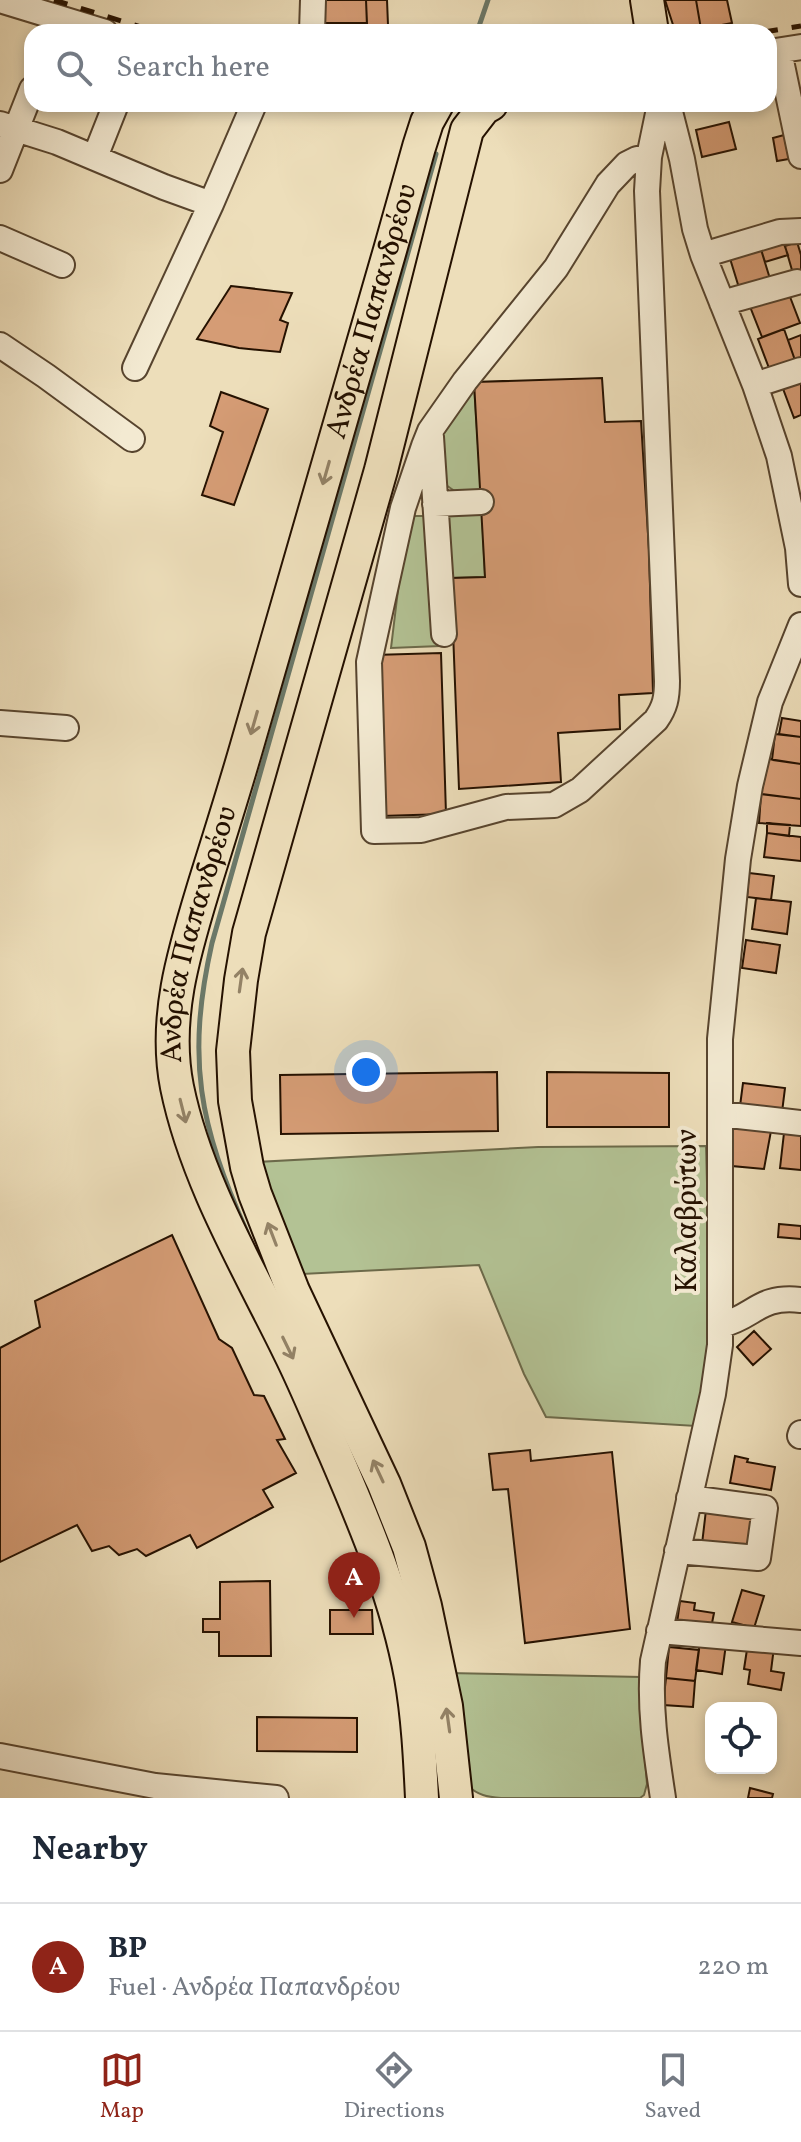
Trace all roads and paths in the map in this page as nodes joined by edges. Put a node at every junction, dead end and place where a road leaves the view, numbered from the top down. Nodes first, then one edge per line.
1 (0, 0) edge
2 (313, 0) edge
3 (647, 0) edge
4 (53, 24) edge
5 (312, 24) edge
6 (651, 24) edge
7 (783, 50) edge
8 (24, 102) edge
9 (113, 112) edge
10 (251, 112) edge
11 (433, 112) edge
12 (477, 112) edge
13 (658, 112) edge
14 (670, 112) edge
15 (8, 127) edge
16 (419, 147) junction
17 (801, 156) edge
18 (95, 157) junction
19 (649, 157) junction
20 (460, 160) junction
21 (0, 170) edge
22 (211, 204) junction
23 (801, 231) edge
24 (0, 238) edge
25 (703, 255) junction
26 (62, 265) dead end
27 (797, 282) dead end
28 (722, 303) junction
29 (0, 345) edge
30 (135, 368) dead end
31 (801, 370) edge
32 (755, 385) junction
33 (430, 431) junction
34 (132, 439) dead end
35 (481, 502) dead end
36 (435, 504) junction
37 (799, 549) edge
38 (801, 584) edge
39 (444, 634) dead end
40 (798, 641) edge
41 (0, 723) edge
42 (66, 728) dead end
43 (720, 1114) junction
44 (801, 1123) edge
45 (801, 1300) edge
46 (721, 1325) junction
47 (689, 1498) junction
48 (677, 1551) junction
49 (659, 1631) junction
50 (801, 1643) edge
51 (0, 1756) edge
52 (276, 1798) edge
53 (422, 1798) edge
54 (456, 1798) edge
55 (663, 1798) edge

1 - 4 street
2 - 5 street
3 - 6 main road
7 - 17 street
8 - 15 street
9 - 18 street
10 - 22 street
11 - 16 main road, Ανδρέα Παπανδρέου
12 - 20 main road, Ανδρέα Παπανδρέου
13 - 19 street
14 - 25 street
15 - 18 street
15 - 21 street
16 - 20 main road
16 -> 53 main road, Ανδρέα Παπανδρέου
18 - 22 street
19 - 33 street
19 - 33 street
54 -> 20 main road, Ανδρέα Παπανδρέου
22 - 30 street
23 - 25 street
24 - 26 street
25 - 28 street
27 - 28 street
28 - 32 street
29 - 34 street
31 - 32 street
32 - 37 street
33 - 36 street
35 - 36 street
36 - 39 street
37 - 38 street
40 - 43 street, Καλαβρύτων
41 - 42 street
43 - 44 street
43 - 46 street, Καλαβρύτων
45 - 46 street
46 - 47 street, Καλαβρύτων
47 - 48 street, Καλαβρύτων
47 - 48 street
48 - 49 street, Καλαβρύτων
49 - 50 street
49 - 55 street, Καλαβρύτων
51 - 52 street

